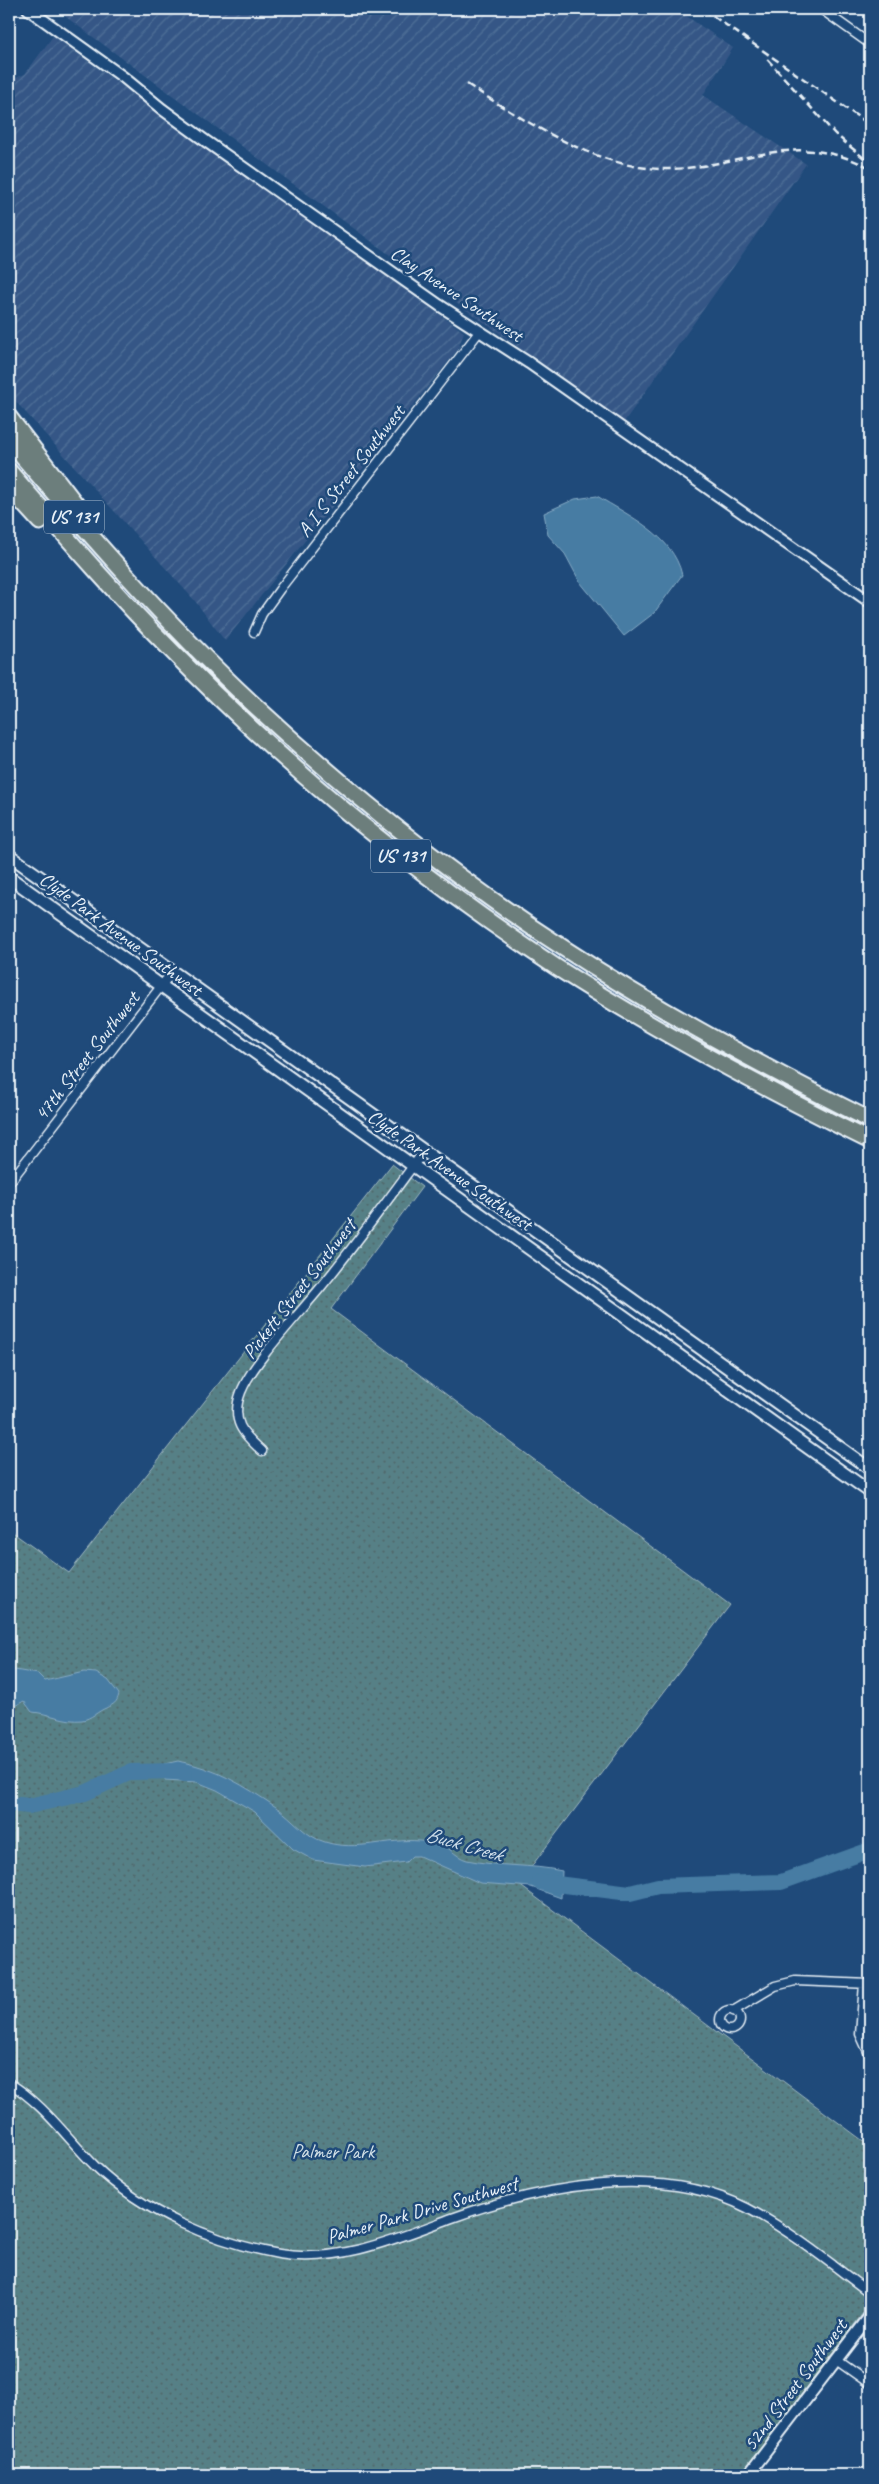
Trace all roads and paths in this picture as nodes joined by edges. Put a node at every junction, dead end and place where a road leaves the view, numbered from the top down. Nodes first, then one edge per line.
1 (28, 9) edge
2 (821, 9) edge
3 (870, 44) edge
4 (479, 332) junction
5 (9, 417) edge
6 (9, 441) edge
7 (9, 471) edge
8 (9, 488) edge
9 (141, 591) junction
10 (870, 602) edge
11 (254, 632) dead end
12 (171, 650) junction
13 (9, 854) edge
14 (9, 859) edge
15 (30, 869) junction
16 (9, 877) edge
17 (172, 972) junction
18 (161, 987) junction
19 (870, 1120) edge
20 (870, 1141) edge
21 (424, 1151) junction
22 (412, 1166) junction
23 (9, 1183) edge
24 (498, 1204) junction
25 (487, 1220) junction
26 (701, 1349) junction
27 (691, 1364) junction
28 (262, 1451) dead end
29 (870, 1469) edge
30 (870, 1492) edge
31 (867, 1984) edge
32 (734, 2011) dead end
33 (870, 2056) edge
34 (9, 2083) edge
35 (870, 2293) edge
36 (870, 2316) edge
37 (836, 2360) junction
38 (870, 2384) edge
39 (748, 2475) edge

1 - 4 street, Clay Avenue Southwest
2 - 3 street
4 - 10 street, Clay Avenue Southwest
4 - 11 street, A I S Street Southwest
5 - 9 highway
6 - 9 highway, US 131
7 - 12 highway, US 131
8 - 12 highway
9 - 19 highway, US 131
12 - 20 highway, US 131
13 - 15 main road, Clyde Park Avenue Southwest
14 - 15 main road
15 - 17 main road, Clyde Park Avenue Southwest
16 - 18 main road, Clyde Park Avenue Southwest
17 - 18 street, 47th Street Southwest
17 - 21 main road, Clyde Park Avenue Southwest
18 - 22 main road, Clyde Park Avenue Southwest
18 - 23 street, 47th Street Southwest
21 - 22 street, Pickett Street Southwest
21 - 24 main road, Clyde Park Avenue Southwest
22 - 25 main road, Clyde Park Avenue Southwest
22 - 28 street, Pickett Street Southwest
24 - 25 main road
24 - 26 main road, Clyde Park Avenue Southwest
25 - 27 main road, Clyde Park Avenue Southwest
26 - 27 main road
26 - 29 main road, Clyde Park Avenue Southwest
27 - 30 main road, Clyde Park Avenue Southwest
31 - 32 street
31 - 33 street
34 - 35 street, Palmer Park Drive Southwest
36 - 37 street, 52nd Street Southwest
37 - 38 street
37 - 39 street, 52nd Street Southwest

